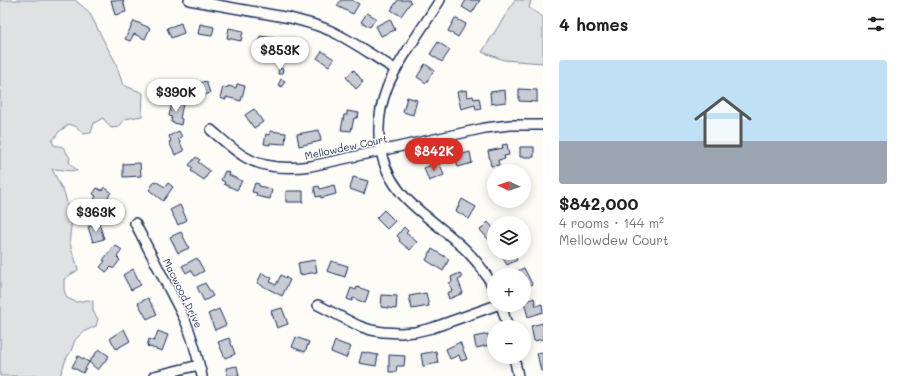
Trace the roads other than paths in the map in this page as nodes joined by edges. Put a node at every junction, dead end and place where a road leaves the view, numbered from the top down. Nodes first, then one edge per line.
1 (189, 0) edge
2 (440, 0) edge
3 (395, 69) junction
4 (543, 125) edge
5 (211, 130) dead end
6 (381, 150) junction
7 (135, 223) dead end
8 (487, 278) edge
9 (318, 304) dead end
10 (487, 309) edge
11 (515, 364) edge
12 (199, 366) junction
13 (154, 376) edge
14 (202, 376) edge
15 (518, 376) edge

1 - 3 street
2 - 3 street
3 - 6 street
4 - 6 street, Mellowdew Court
5 - 6 street, Mellowdew Court
6 - 8 street
7 - 12 street, Macwood Drive
9 - 10 street
11 - 15 street
12 - 13 street
12 - 14 street, Macwood Drive

